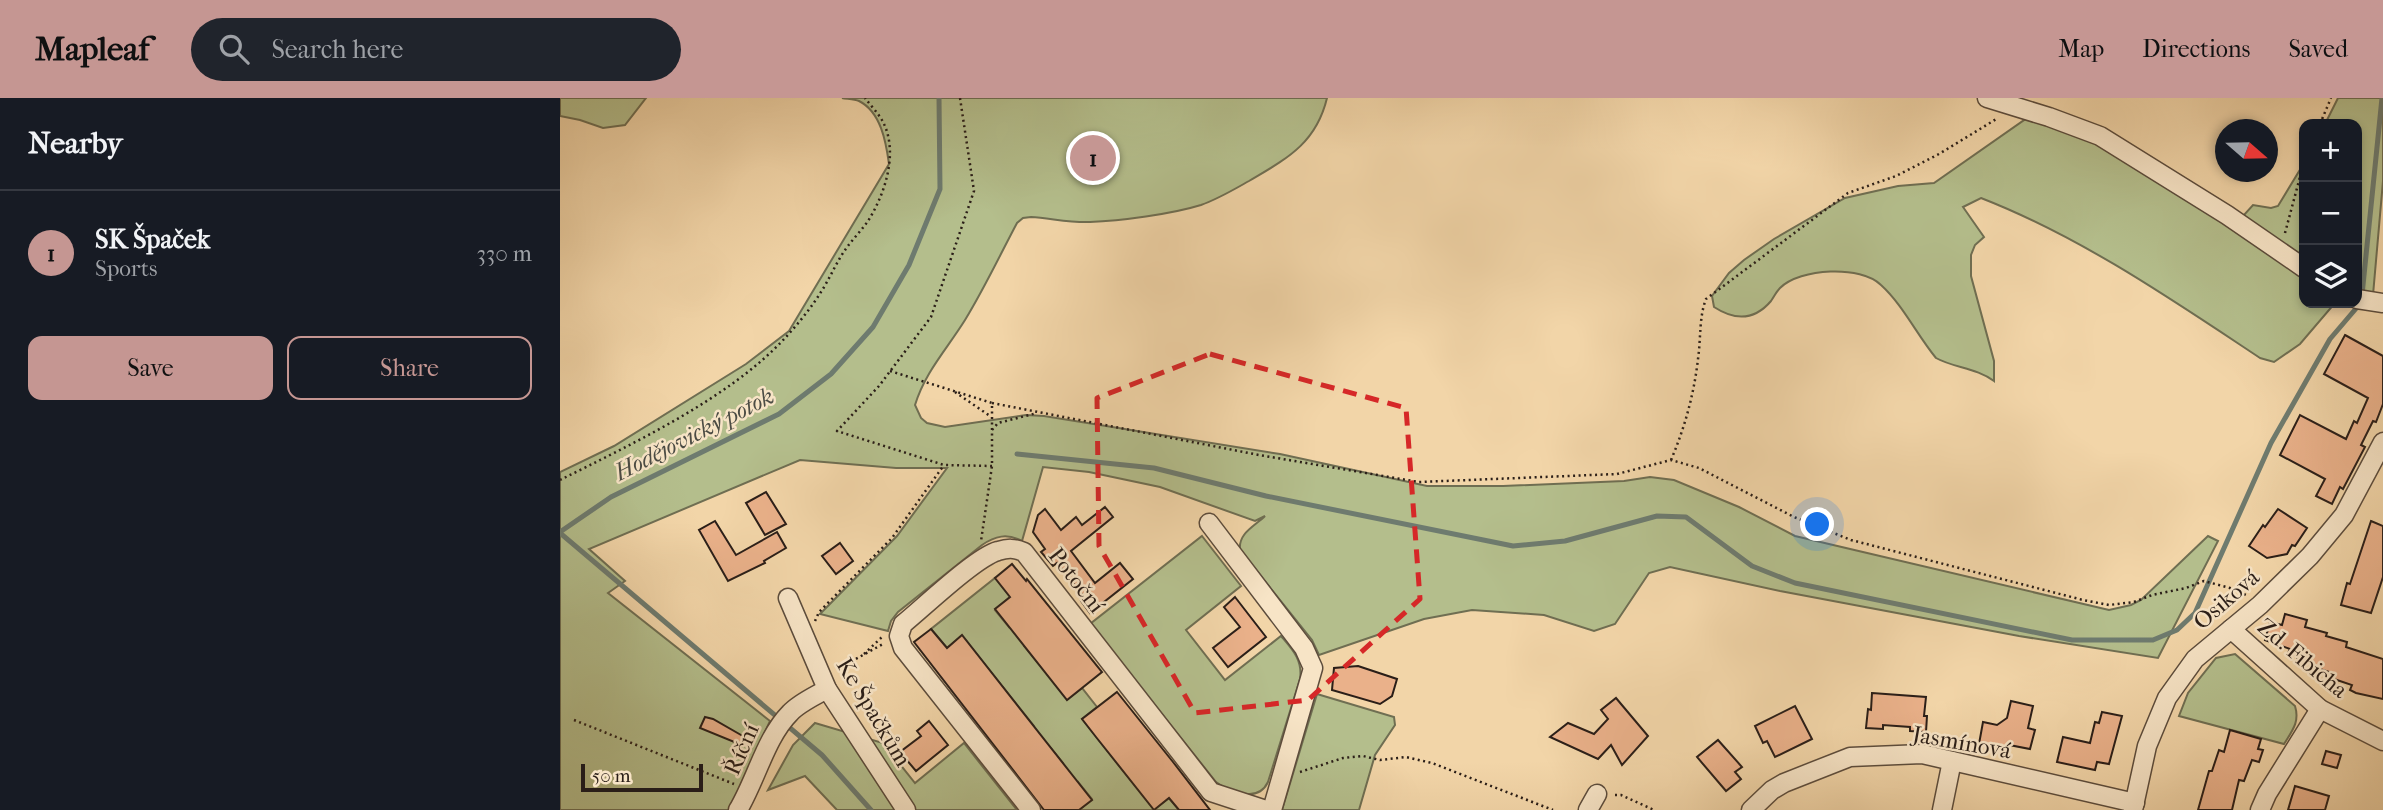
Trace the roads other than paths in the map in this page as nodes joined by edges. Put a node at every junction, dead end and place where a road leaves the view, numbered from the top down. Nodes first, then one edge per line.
1 (1995, 101) edge
2 (2299, 264) edge
3 (2383, 442) edge
4 (1209, 523) dead end
5 (788, 598) dead end
6 (2231, 629) junction
7 (827, 689) junction
8 (2320, 709) junction
9 (2383, 741) edge
10 (1952, 761) junction
11 (1597, 794) road end
12 (2134, 806) edge
13 (738, 810) edge
14 (906, 810) edge
15 (1031, 810) edge
16 (1266, 810) edge
17 (1272, 810) edge
18 (1588, 810) edge
19 (1751, 810) edge
20 (1942, 810) edge
21 (2260, 810) edge

1 - 2 street
3 - 6 street, Osiková
4 - 17 street
5 - 7 street, Ke Špačkům
6 - 8 street, Zd. Fibicha
6 - 12 street, Osiková
7 - 13 street, Říční
7 - 14 street, Ke Špačkům
8 - 9 street, Zd. Fibicha
8 - 21 street
10 - 12 street, Jasmínová
10 - 19 street, Jasmínová
10 - 20 street
11 - 18 street
15 - 16 street, Potoční

